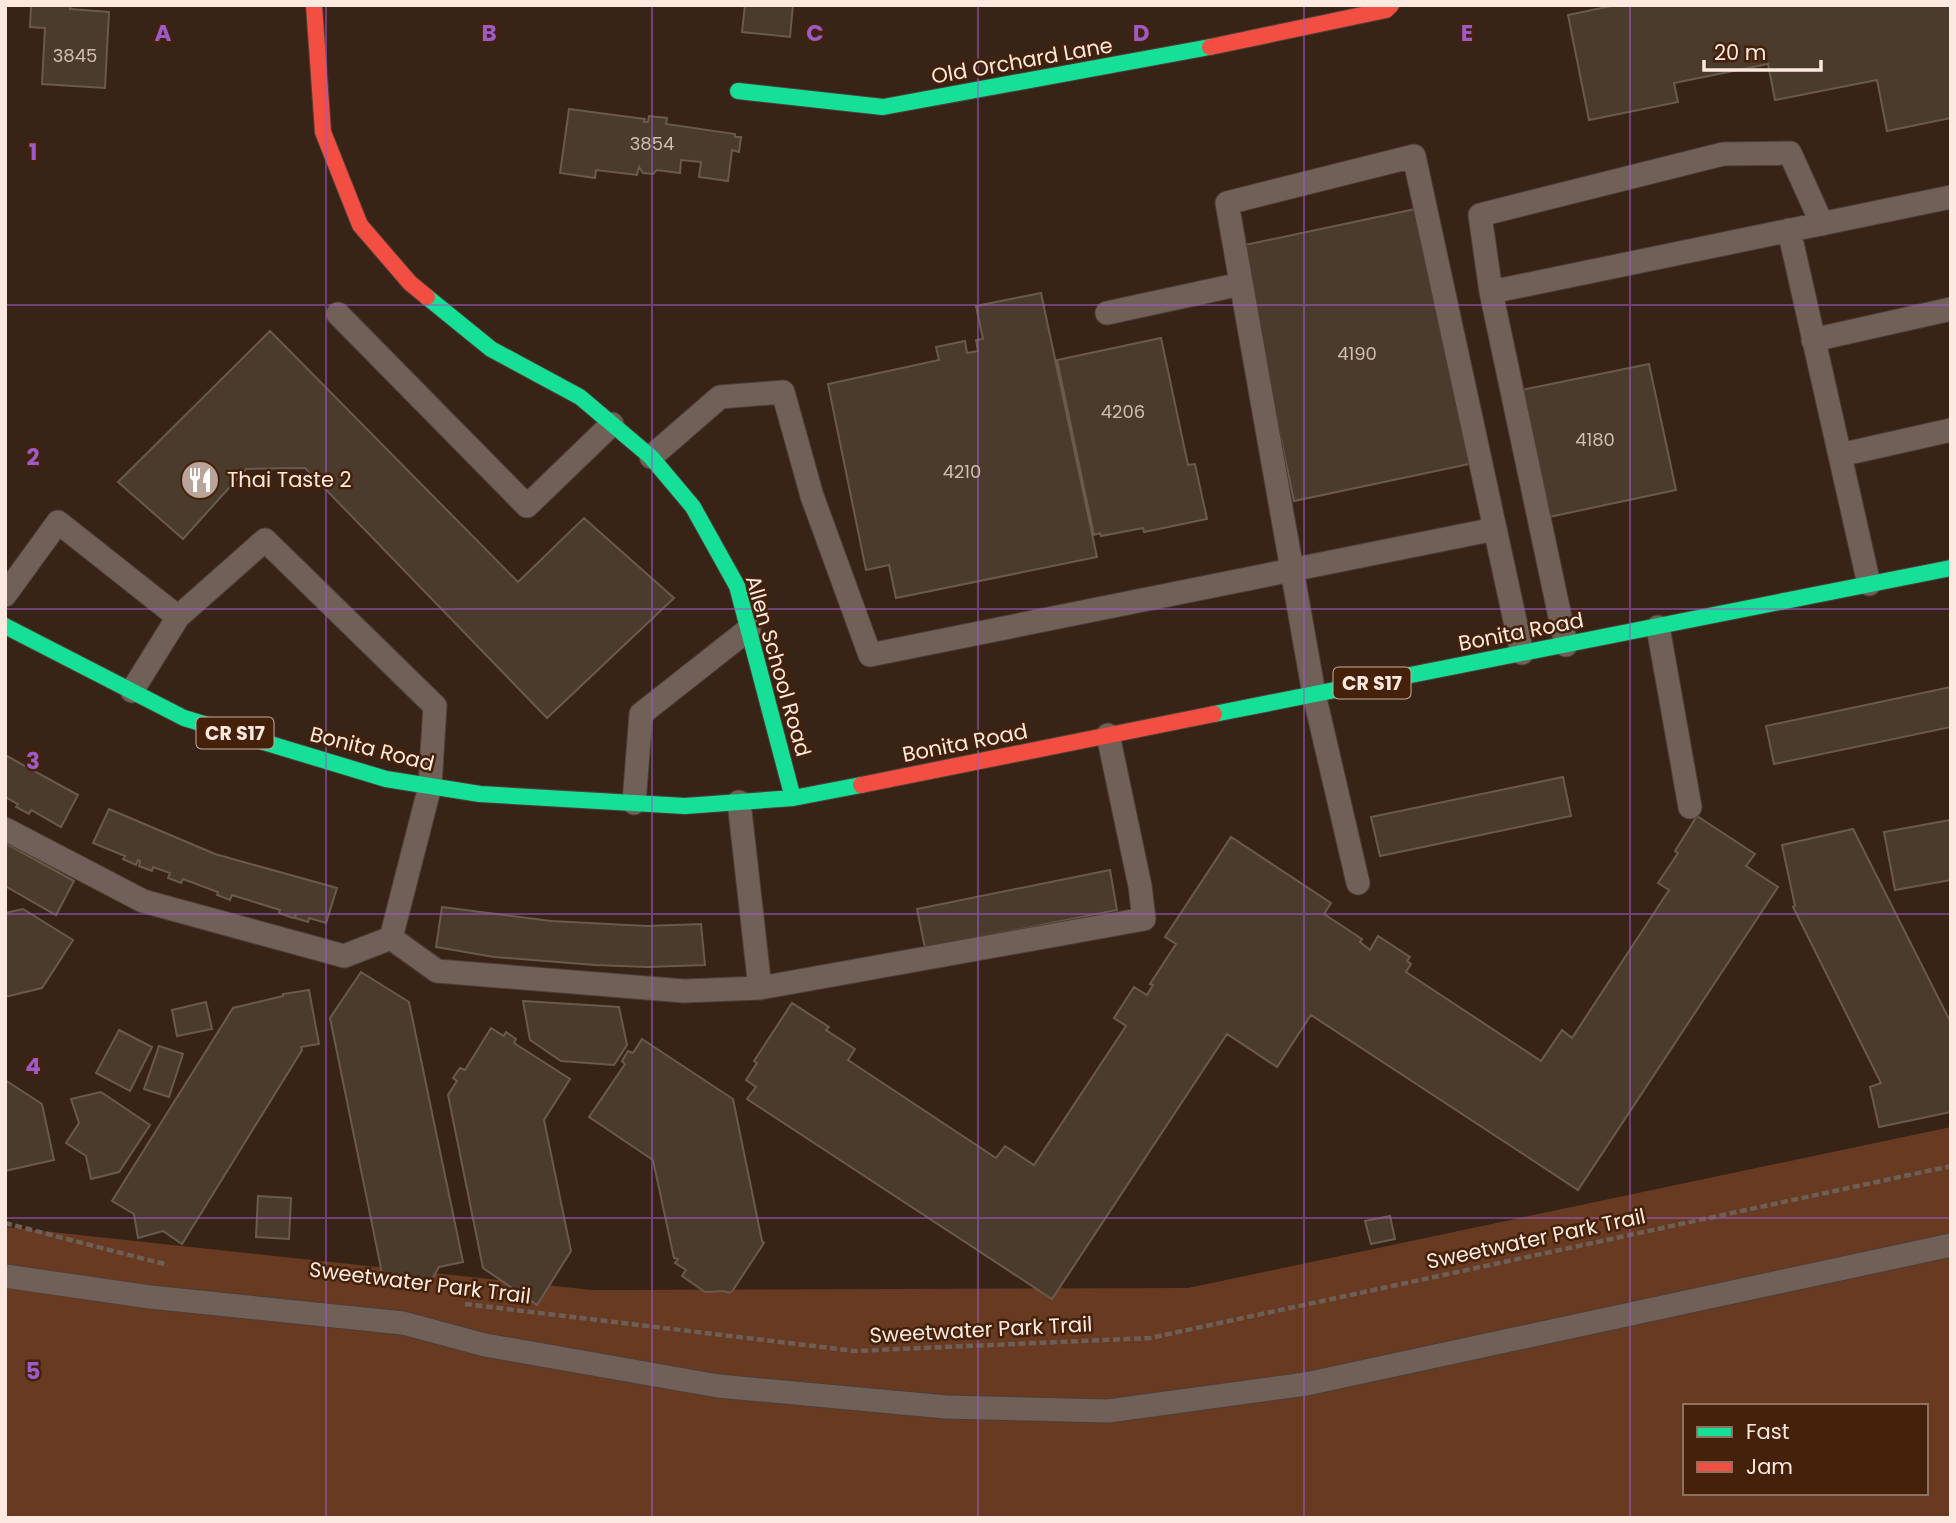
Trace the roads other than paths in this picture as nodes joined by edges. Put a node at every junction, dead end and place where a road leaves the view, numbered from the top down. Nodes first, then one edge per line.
1 (314, 5) edge
2 (1391, 5) edge
3 (738, 91) dead end
4 (1951, 197) edge
5 (1822, 224) junction
6 (1789, 230) junction
7 (1241, 284) junction
8 (1491, 292) junction
9 (1951, 309) edge
10 (1107, 313) dead end
11 (338, 314) dead end
12 (1814, 340) junction
13 (612, 424) junction
14 (1951, 430) edge
15 (1840, 455) junction
16 (651, 457) junction
17 (1495, 529) junction
18 (1951, 568) edge
19 (1293, 571) junction
20 (1869, 584) junction
21 (5, 594) edge
22 (178, 617) junction
23 (5, 626) edge
24 (1658, 627) junction
25 (749, 629) junction
26 (1566, 645) junction
27 (1522, 653) junction
28 (132, 691) junction
29 (1314, 694) junction
30 (1108, 735) junction
31 (430, 786) junction
32 (793, 798) junction
33 (739, 802) junction
34 (634, 803) junction
35 (1690, 807) dead end
36 (5, 830) edge
37 (1358, 883) dead end
38 (391, 938) junction
39 (760, 988) junction
40 (1951, 1245) edge
41 (5, 1276) edge

1 - 13 main road, Allen School Road
2 - 3 main road, Old Orchard Lane
4 - 5 lane
5 - 6 lane
5 - 8 lane
6 - 8 lane
6 - 12 lane
7 - 10 lane
7 - 17 lane
7 - 19 lane
8 - 26 lane
9 - 12 lane
11 - 13 lane
12 - 15 lane
13 - 16 main road, Allen School Road
14 - 15 lane
15 - 20 lane
16 - 19 lane
16 - 25 main road, Allen School Road
17 - 19 lane
17 - 27 lane
18 - 20 main road, Bonita Road / CR S17
19 - 29 lane
20 - 24 main road, Bonita Road / CR S17
21 - 22 lane
22 - 28 lane
22 - 31 lane
23 - 28 main road, Bonita Road / CR S17
24 - 26 main road, Bonita Road / CR S17
24 - 35 lane
25 - 32 main road, Allen School Road
25 - 34 lane
26 - 27 main road, Bonita Road / CR S17
27 - 29 main road, Bonita Road / CR S17
28 - 31 main road, Bonita Road / CR S17
29 - 30 main road, Bonita Road / CR S17
29 - 37 lane
30 - 32 main road, Bonita Road / CR S17
30 - 39 lane
31 - 34 main road, Bonita Road / CR S17
31 - 38 lane
32 - 33 main road, Bonita Road / CR S17
33 - 34 main road, Bonita Road / CR S17
33 - 39 lane
36 - 38 lane
38 - 39 lane
40 - 41 lane

